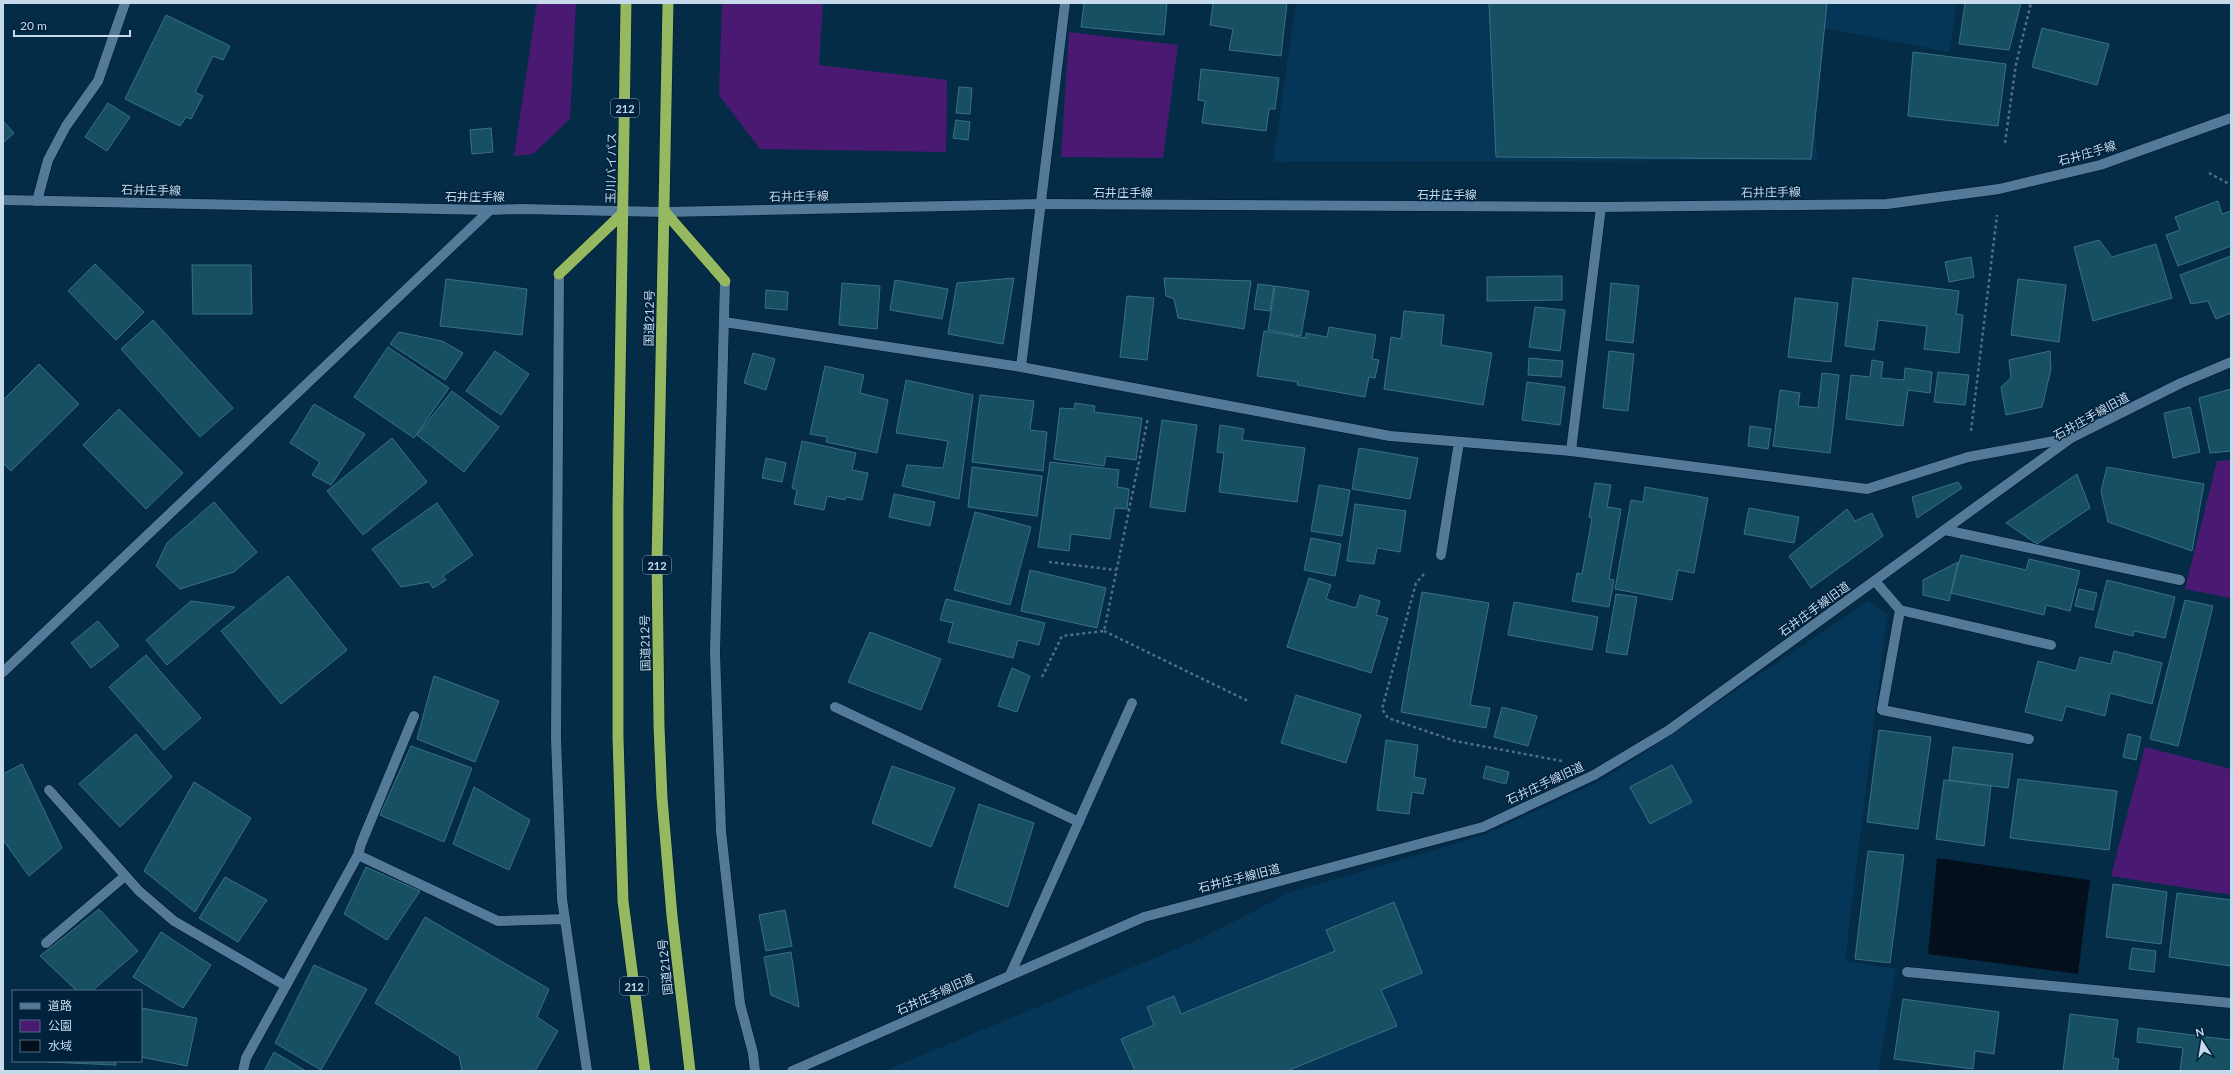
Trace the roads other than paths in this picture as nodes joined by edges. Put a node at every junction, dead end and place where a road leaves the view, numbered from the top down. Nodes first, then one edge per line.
1 (125, 3) edge
2 (626, 3) edge
3 (668, 3) edge
4 (1064, 3) edge
5 (2231, 118) edge
6 (3, 200) edge
7 (37, 201) junction
8 (1041, 204) junction
9 (1601, 207) junction
10 (490, 210) junction
11 (665, 212) junction
12 (623, 213) junction
13 (559, 274) joint
14 (725, 281) joint
15 (724, 322) junction
16 (2231, 362) edge
17 (1021, 367) junction
18 (2072, 438) junction
19 (1459, 442) junction
20 (1571, 451) junction
21 (1944, 530) junction
22 (1441, 555) road end
23 (2180, 580) dead end
24 (1875, 581) junction
25 (1900, 610) junction
26 (2051, 645) dead end
27 (3, 672) edge
28 (1132, 703) dead end
29 (835, 707) dead end
30 (414, 716) dead end
31 (2029, 739) dead end
32 (49, 790) dead end
33 (1079, 822) junction
34 (358, 855) junction
35 (125, 876) junction
36 (565, 919) junction
37 (46, 943) dead end
38 (1907, 972) dead end
39 (1010, 975) junction
40 (286, 986) junction
41 (2231, 1003) edge
42 (243, 1071) edge
43 (587, 1071) edge
44 (645, 1071) edge
45 (690, 1071) edge
46 (755, 1071) edge
47 (792, 1071) edge

1 - 7 street
2 - 12 highway, 玉川バイパス / 212
3 - 11 highway, 212
4 - 8 street
5 - 9 street, 石井庄手線
6 - 7 street, 石井庄手線
7 - 10 street, 石井庄手線
8 - 9 street, 石井庄手線
8 - 11 street, 石井庄手線
8 - 17 street
9 - 20 street
10 - 12 street, 石井庄手線
10 - 27 street
11 - 12 street, 石井庄手線
11 - 14 highway
11 - 45 highway, 国道212号 / 212
12 - 13 highway
12 - 44 highway, 212
13 - 36 street
14 - 15 street
15 - 17 street
15 - 46 street
16 - 18 street, 石井庄手線旧道
17 - 19 street
18 - 20 street
18 - 21 street, 石井庄手線旧道
19 - 20 street
19 - 22 street
21 - 23 street
21 - 24 street, 石井庄手線旧道
24 - 25 street
24 - 39 street, 石井庄手線旧道
25 - 26 street
25 - 31 street
28 - 33 street
29 - 33 street
30 - 34 street
32 - 35 street
33 - 39 street
34 - 36 street
34 - 40 street
35 - 37 street
35 - 40 street
36 - 43 street
38 - 41 street
39 - 47 street, 石井庄手線旧道
40 - 42 street

